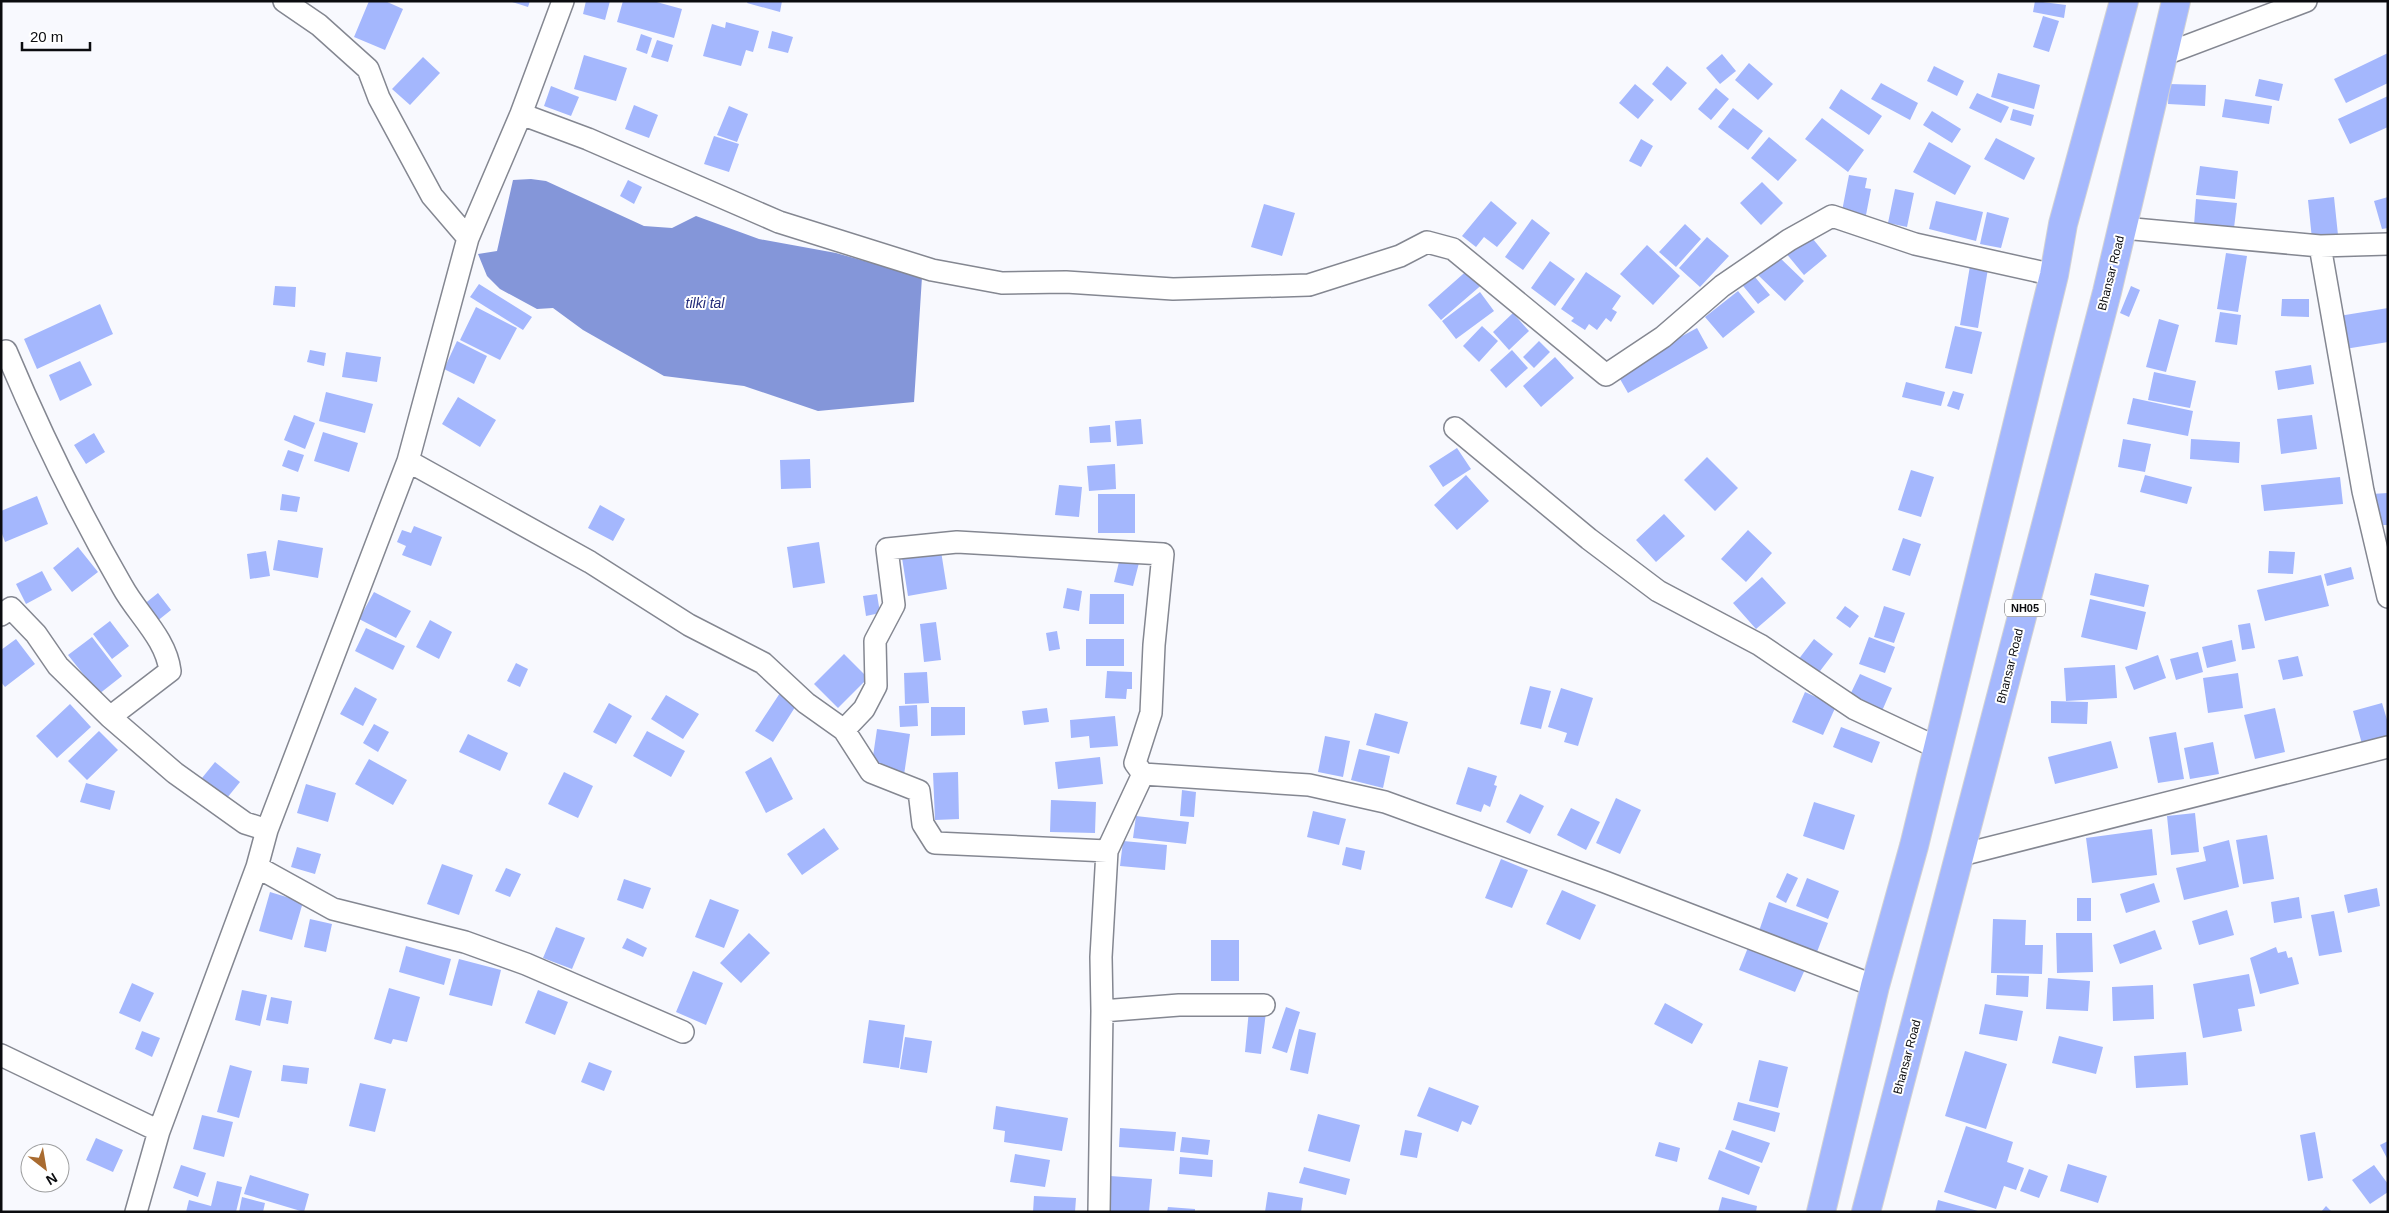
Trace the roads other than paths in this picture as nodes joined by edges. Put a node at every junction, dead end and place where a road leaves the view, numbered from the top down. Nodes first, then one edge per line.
1 (284, 1) edge
2 (563, 1) edge
3 (2124, 1) edge
4 (2176, 1) edge
5 (2306, 1) edge
6 (2163, 55) junction
7 (521, 114) junction
8 (2123, 228) junction
9 (468, 238) junction
10 (2388, 244) edge
11 (2320, 246) junction
12 (2054, 275) junction
13 (6, 351) dead end
14 (1455, 428) dead end
15 (408, 461) junction
16 (2388, 597) edge
17 (1, 615) edge
18 (110, 717) junction
19 (844, 730) junction
20 (2388, 747) edge
21 (1938, 748) junction
22 (1143, 774) junction
23 (267, 830) junction
24 (1107, 851) junction
25 (1961, 855) junction
26 (257, 868) junction
27 (1875, 986) junction
28 (1264, 1005) dead end
29 (1102, 1012) junction
30 (684, 1032) dead end
31 (1, 1055) edge
32 (159, 1132) junction
33 (136, 1212) edge
34 (1099, 1212) edge
35 (1821, 1212) edge
36 (1866, 1212) edge

1 - 9 street
2 - 7 street
3 - 12 highway
4 - 6 highway, Bhansar Road / NH05
5 - 6 street
6 - 8 highway, Bhansar Road / NH05
7 - 9 street
7 - 12 street
8 - 11 street
8 - 25 highway, Bhansar Road / NH05
9 - 15 street
10 - 11 street
11 - 16 street
12 - 21 highway
13 - 18 street
14 - 21 street
15 - 19 street
15 - 23 street
17 - 18 street
18 - 23 street
19 - 22 street
19 - 24 street
20 - 25 street
21 - 27 highway
22 - 24 street
22 - 27 street
23 - 26 street
24 - 29 street
25 - 36 highway, Bhansar Road / NH05
26 - 30 street
26 - 32 street
27 - 35 highway
28 - 29 street
29 - 34 street
31 - 32 street
32 - 33 street

